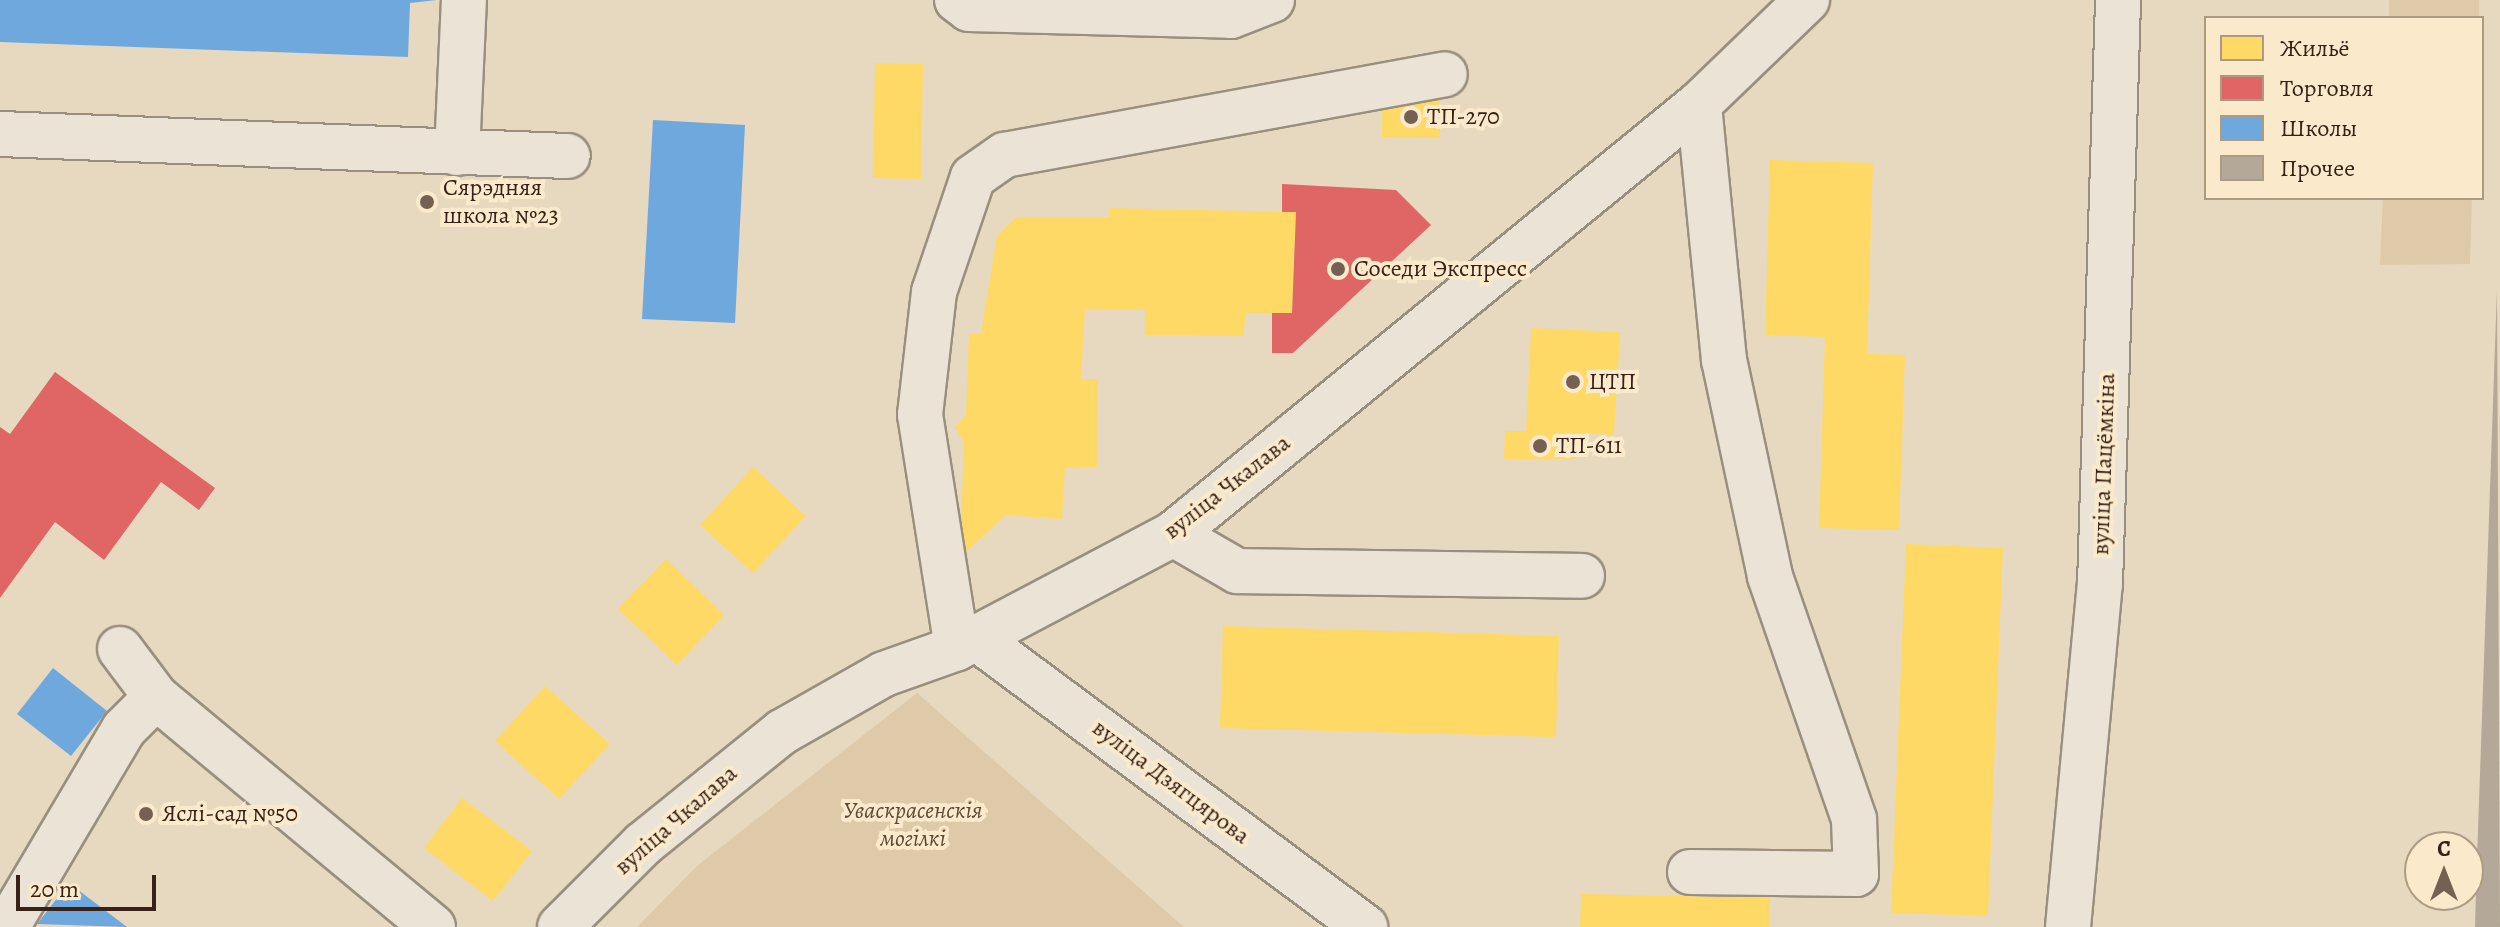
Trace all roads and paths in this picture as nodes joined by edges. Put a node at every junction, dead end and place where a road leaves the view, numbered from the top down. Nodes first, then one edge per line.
1 (464, 0) edge
2 (957, 0) edge
3 (1272, 0) edge
4 (1807, 0) edge
5 (2118, 0) edge
6 (1445, 74) dead end
7 (1699, 104) junction
8 (0, 134) edge
9 (457, 153) junction
10 (568, 156) dead end
11 (1173, 534) junction
12 (1582, 576) dead end
13 (967, 643) junction
14 (120, 649) dead end
15 (156, 697) junction
16 (1690, 872) dead end
17 (8, 925) dead end
18 (433, 927) edge
19 (560, 927) edge
20 (1365, 927) edge
21 (2068, 927) edge

1 - 9 street
2 - 3 street
4 - 7 street, вуліца Чкалава
5 - 21 street, вуліца Пацёмкіна
6 - 13 street
7 - 11 street, вуліца Чкалава
7 - 16 street
8 - 9 street
9 - 10 street
11 - 12 street
11 - 13 street, вуліца Чкалава
13 - 19 street, вуліца Чкалава
13 - 20 street, вуліца Дзягцярова
14 - 15 street
15 - 17 street
15 - 18 street

